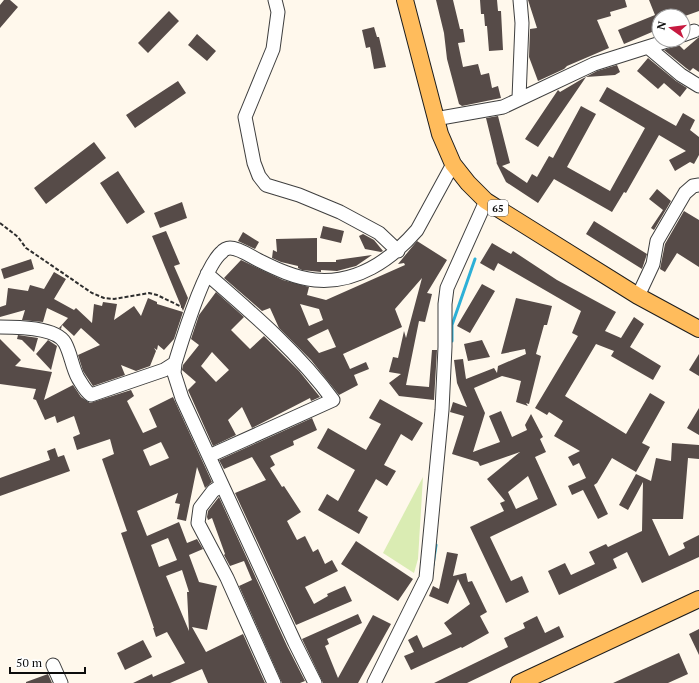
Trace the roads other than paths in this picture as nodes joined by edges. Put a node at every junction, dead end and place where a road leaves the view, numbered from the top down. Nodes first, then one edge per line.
1 (275, 0) edge
2 (405, 0) edge
3 (520, 0) edge
4 (651, 47) edge
5 (648, 48) junction
6 (698, 87) edge
7 (519, 98) junction
8 (435, 119) junction
9 (453, 164) junction
10 (699, 185) edge
11 (486, 201) junction
12 (398, 251) junction
13 (207, 274) junction
14 (638, 296) junction
15 (0, 327) edge
16 (699, 329) edge
17 (175, 363) junction
18 (209, 456) junction
19 (222, 485) junction
20 (699, 599) edge
21 (53, 665) dead end
22 (313, 682) edge
23 (61, 683) edge
24 (274, 683) edge
25 (374, 683) edge
26 (519, 683) edge

1 - 12 street
2 - 8 main road, 65
3 - 7 street
4 - 5 street
5 - 6 street
5 - 7 street
7 - 8 street
8 - 9 main road, 65
9 - 11 main road, 65
9 - 12 street
10 - 14 street
11 - 14 main road, 65
11 - 25 street
12 - 13 street
13 - 17 street
13 - 18 street
14 - 16 main road, 65
15 - 17 street
17 - 18 street
18 - 19 street
19 - 22 street
19 - 24 street
20 - 26 main road
21 - 23 street

